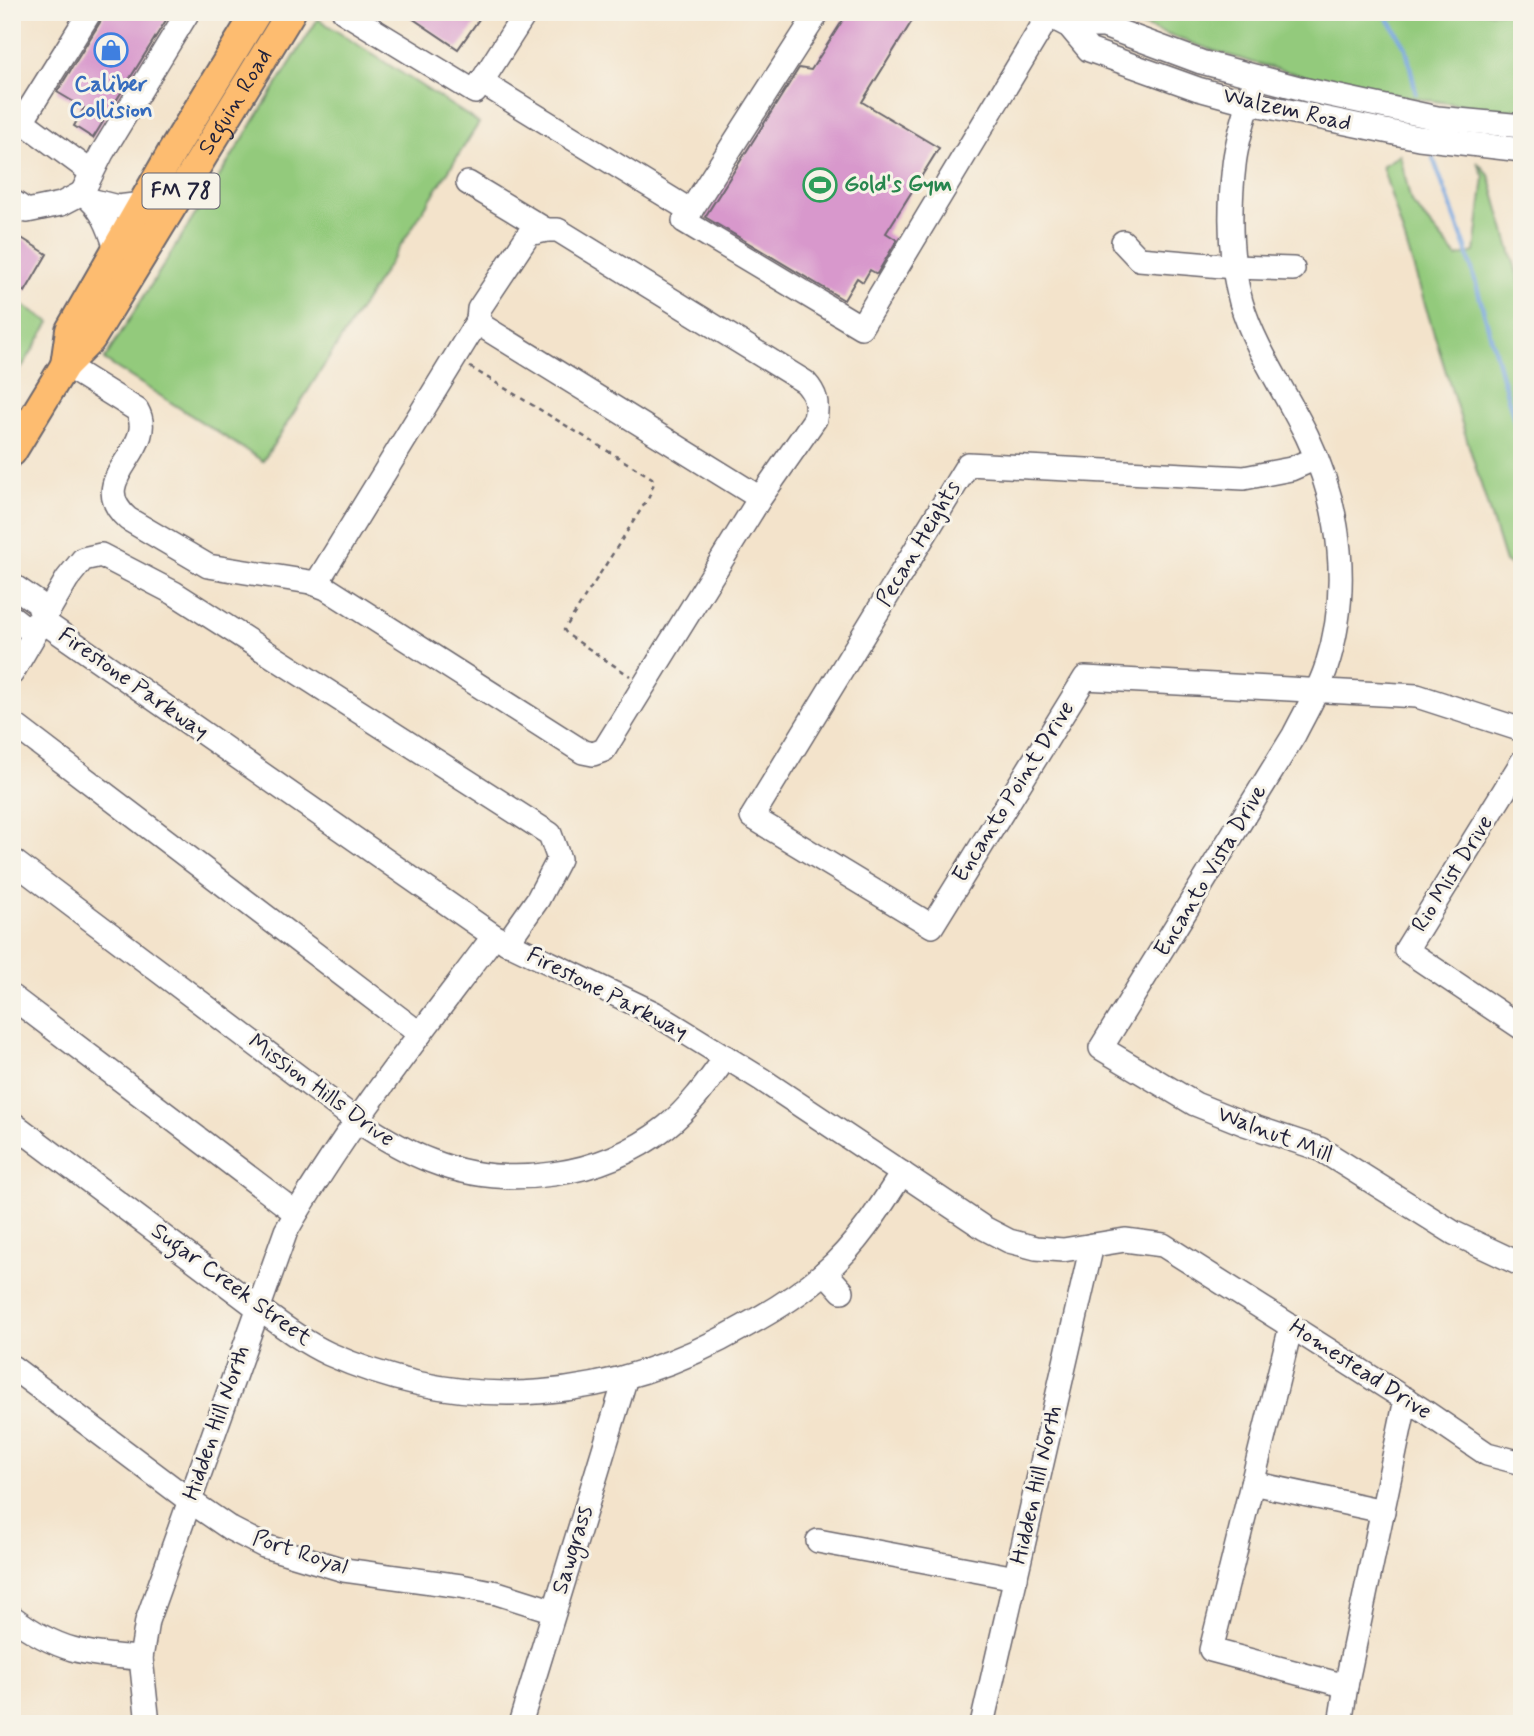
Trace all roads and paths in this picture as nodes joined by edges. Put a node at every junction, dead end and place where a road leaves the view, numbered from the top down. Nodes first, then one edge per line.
1 (90, 12) edge
2 (188, 12) edge
3 (257, 12) edge
4 (280, 12) edge
5 (291, 12) edge
6 (526, 12) edge
7 (818, 12) edge
8 (355, 15) edge
9 (1053, 18) edge
10 (272, 43) junction
11 (1256, 77) junction
12 (481, 82) junction
13 (1250, 103) junction
14 (1522, 126) edge
15 (1522, 150) edge
16 (91, 172) junction
17 (468, 183) dead end
18 (88, 197) junction
19 (12, 201) edge
20 (142, 204) junction
21 (691, 211) junction
22 (546, 230) junction
23 (1123, 242) dead end
24 (116, 249) junction
25 (1234, 267) junction
26 (1293, 268) dead end
27 (478, 320) junction
28 (455, 358) junction
29 (65, 365) junction
30 (12, 452) edge
31 (1316, 458) junction
32 (760, 498) junction
33 (12, 584) edge
34 (316, 584) junction
35 (12, 617) edge
36 (44, 622) junction
37 (12, 673) edge
38 (644, 685) junction
39 (1317, 692) junction
40 (12, 723) edge
41 (1522, 730) edge
42 (1522, 762) edge
43 (752, 817) joint
44 (12, 860) edge
45 (500, 939) junction
46 (12, 997) edge
47 (1522, 1028) edge
48 (420, 1034) junction
49 (1101, 1048) joint
50 (726, 1058) junction
51 (356, 1120) junction
52 (12, 1123) edge
53 (902, 1173) junction
54 (296, 1213) junction
55 (1092, 1245) junction
56 (1522, 1265) edge
57 (1202, 1269) joint
58 (825, 1272) junction
59 (842, 1291) dead end
60 (258, 1308) junction
61 (1291, 1326) junction
62 (12, 1367) edge
63 (626, 1377) junction
64 (1406, 1399) junction
65 (1522, 1463) edge
66 (1252, 1483) junction
67 (190, 1501) junction
68 (1383, 1511) junction
69 (818, 1541) dead end
70 (1016, 1578) junction
71 (554, 1611) junction
72 (12, 1617) edge
73 (141, 1658) junction
74 (1346, 1686) junction
75 (148, 1724) edge
76 (520, 1724) edge
77 (982, 1724) edge
78 (1340, 1724) edge

1 - 16 street
2 - 16 street
3 - 20 main road, Seguin Road / FM 78
4 - 10 main road
5 - 10 main road, Seguin Road / FM 78
6 - 12 street
7 - 21 street
8 - 12 street
9 - 11 street, Walzem Road
9 - 13 street, Walzem Road
9 - 21 street
10 - 29 main road, Seguin Road / FM 78
11 - 13 street
11 - 14 street, Walzem Road
12 - 21 street
13 - 15 street, Walzem Road
13 - 25 street
16 - 18 street
17 - 22 street
18 - 19 street
18 - 20 street
18 - 24 street
20 - 24 main road, Seguin Road / FM 78
22 - 27 street
22 - 32 street
23 - 25 street
24 - 29 main road, Seguin Road / FM 78
25 - 26 street
25 - 31 street
27 - 28 street
27 - 32 street
28 - 34 street
28 - 38 path
29 - 30 main road, Seguin Road / FM 78
29 - 34 street
31 - 39 street
31 - 43 street, Pecan Heights
32 - 38 street
33 - 36 street, Firestone Parkway
34 - 38 street
35 - 36 street, Firestone Parkway
36 - 37 street
36 - 45 street, Firestone Parkway
36 - 45 street, Hidden Hill North
39 - 41 street, Encanto Point Drive
39 - 43 street, Encanto Point Drive
39 - 49 street, Encanto Vista Drive
40 - 48 street
42 - 47 street, Rio Mist Drive
44 - 51 street, Mission Hills Drive
45 - 48 street, Hidden Hill North
45 - 50 street, Firestone Parkway
46 - 54 street
48 - 51 street, Hidden Hill North
49 - 56 street, Walnut Mill
50 - 51 street, Mission Hills Drive
50 - 53 street, Firestone Parkway
51 - 54 street, Hidden Hill North
52 - 60 street, Sugar Creek Street
53 - 55 street, Firestone Parkway
53 - 58 street, Sugar Creek Street
54 - 60 street, Hidden Hill North
55 - 57 street, Firestone Parkway
55 - 70 street, Hidden Hill North
57 - 61 street, Homestead Drive
58 - 59 street
58 - 63 street, Sugar Creek Street
60 - 63 street, Sugar Creek Street
60 - 67 street, Hidden Hill North
61 - 64 street, Homestead Drive
61 - 66 street
62 - 67 street, Port Royal
63 - 71 street, Sawgrass
64 - 65 street, Homestead Drive
64 - 68 street
66 - 68 street
66 - 74 street
67 - 71 street, Port Royal
67 - 73 street, Hidden Hill North
68 - 74 street
69 - 70 street
70 - 77 street, Hidden Hill North
71 - 76 street, Sawgrass
72 - 73 street
73 - 75 street, Hidden Hill North
74 - 78 street

